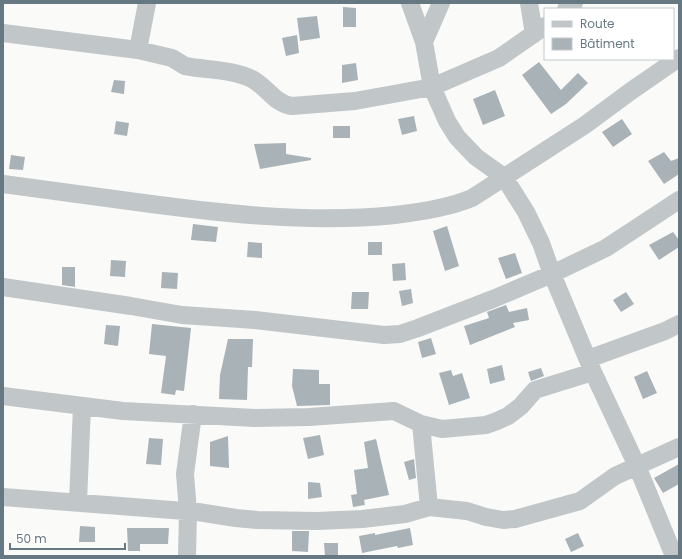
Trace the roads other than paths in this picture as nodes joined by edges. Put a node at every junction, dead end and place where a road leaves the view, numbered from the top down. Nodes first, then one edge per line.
1 (147, 3) edge
2 (410, 3) edge
3 (441, 3) edge
4 (529, 3) edge
5 (540, 30) edge
6 (3, 33) edge
7 (424, 42) junction
8 (138, 50) junction
9 (679, 58) edge
10 (432, 87) junction
11 (504, 177) junction
12 (3, 184) edge
13 (679, 200) edge
14 (552, 274) junction
15 (3, 287) edge
16 (679, 324) edge
17 (590, 366) junction
18 (3, 396) edge
19 (82, 406) junction
20 (193, 414) junction
21 (421, 424) junction
22 (679, 447) edge
23 (637, 466) junction
24 (3, 497) edge
25 (78, 502) junction
26 (429, 508) junction
27 (188, 511) junction
28 (187, 556) edge
29 (674, 556) edge

1 - 8 street
2 - 7 street
3 - 7 street
4 - 5 street
5 - 10 street
6 - 8 street
7 - 10 street
8 - 10 street
9 - 11 street
10 - 11 street
11 - 12 street
11 - 14 street
13 - 14 street
14 - 15 street
14 - 17 street
16 - 17 street
17 - 21 street
17 - 23 street
18 - 19 street
19 - 20 street
19 - 25 street
20 - 21 street
20 - 27 street
21 - 26 street
22 - 23 street
23 - 26 street
23 - 29 street
24 - 25 street
25 - 27 street
26 - 27 street
27 - 28 street

